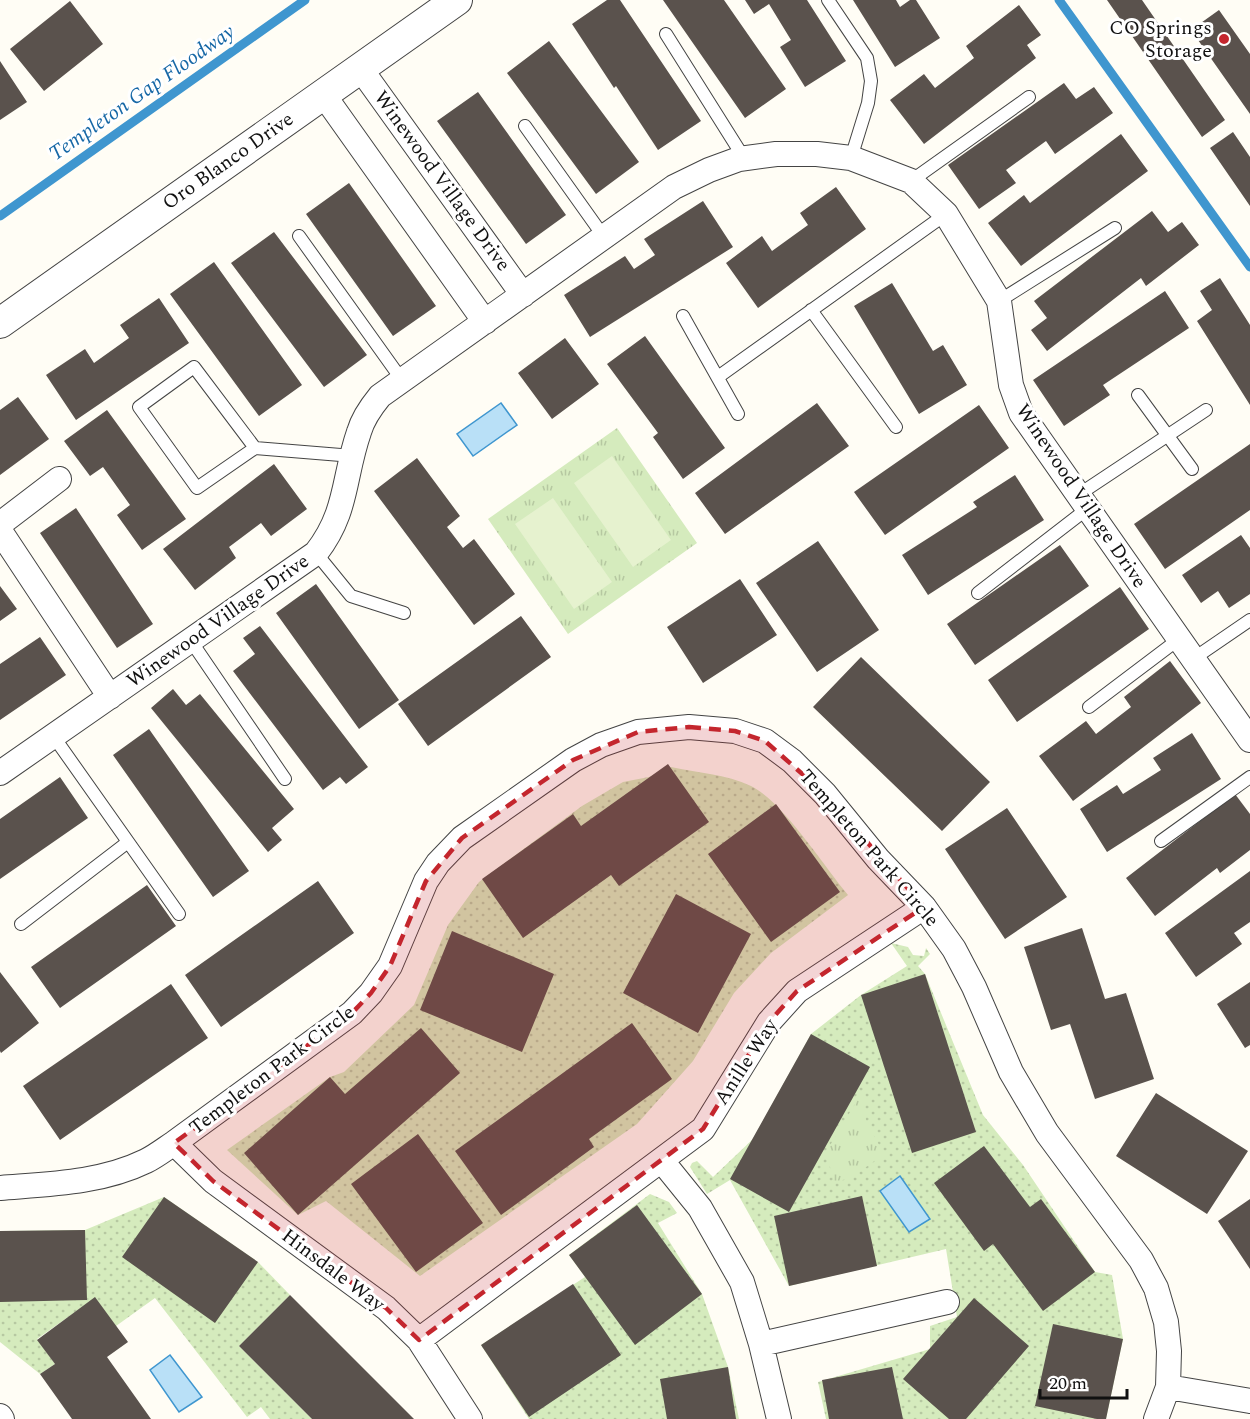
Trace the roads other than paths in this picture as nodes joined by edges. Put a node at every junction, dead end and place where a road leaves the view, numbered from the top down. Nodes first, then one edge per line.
1 (457, 0) edge
2 (828, 0) edge
3 (666, 34) dead end
4 (360, 68) junction
5 (323, 93) junction
6 (1029, 97) dead end
7 (525, 126) dead end
8 (744, 158) junction
9 (851, 158) junction
10 (910, 181) junction
11 (946, 214) junction
12 (1115, 228) dead end
13 (299, 236) dead end
14 (604, 237) junction
15 (523, 295) junction
16 (999, 301) junction
17 (811, 310) junction
18 (683, 316) dead end
19 (485, 322) junction
20 (0, 323) edge
21 (718, 377) junction
22 (402, 380) junction
23 (1138, 395) dead end
24 (1206, 410) dead end
25 (738, 414) dead end
26 (897, 427) dead end
27 (1168, 435) junction
28 (255, 448) junction
29 (353, 456) junction
30 (1192, 469) dead end
31 (59, 479) dead end
32 (1083, 502) junction
33 (0, 524) edge
34 (0, 531) edge
35 (316, 553) junction
36 (978, 593) dead end
37 (404, 613) dead end
38 (1250, 620) edge
39 (190, 641) junction
40 (1186, 649) junction
41 (110, 696) junction
42 (1089, 707) dead end
43 (54, 737) junction
44 (1250, 740) edge
45 (0, 773) edge
46 (1250, 777) edge
47 (285, 779) dead end
48 (1161, 841) dead end
49 (128, 842) junction
50 (924, 907) junction
51 (178, 914) dead end
52 (21, 924) dead end
53 (174, 1143) junction
54 (662, 1161) junction
55 (0, 1188) edge
56 (947, 1302) dead end
57 (419, 1340) junction
58 (761, 1344) junction
59 (1168, 1387) junction
60 (1250, 1401) edge
61 (470, 1419) edge
62 (779, 1419) edge
63 (1156, 1419) edge

1 - 4 street, Oro Blanco Drive
2 - 9 lane
3 - 8 lane
4 - 5 street, Oro Blanco Drive
4 - 15 street, Winewood Village Drive
5 - 19 street
5 - 20 street, Oro Blanco Drive
6 - 10 lane
7 - 14 lane
8 - 9 street, Winewood Village Drive
8 - 14 street, Winewood Village Drive
9 - 10 street, Winewood Village Drive
10 - 11 street, Winewood Village Drive
11 - 16 street, Winewood Village Drive
11 - 17 lane
12 - 16 lane
13 - 22 lane
14 - 15 street, Winewood Village Drive
15 - 19 street, Winewood Village Drive
16 - 32 street, Winewood Village Drive
17 - 21 lane
17 - 26 lane
18 - 21 lane
19 - 22 street, Winewood Village Drive
21 - 25 lane
22 - 29 street, Winewood Village Drive
23 - 27 lane
24 - 27 lane
27 - 30 lane
27 - 32 lane
28 - 28 lane
28 - 29 lane
29 - 35 street, Winewood Village Drive
31 - 33 street
32 - 36 lane
32 - 40 street, Winewood Village Drive
34 - 41 street, Winewood Village Drive
35 - 37 lane
35 - 39 street, Winewood Village Drive
38 - 40 lane
39 - 41 street, Winewood Village Drive
39 - 47 lane
40 - 42 lane
40 - 44 street, Winewood Village Drive
41 - 43 street, Winewood Village Drive
43 - 45 street, Winewood Village Drive
43 - 49 lane
46 - 48 lane
49 - 51 lane
49 - 52 lane
50 - 53 street, Templeton Park Circle
50 - 54 street, Anille Way
50 - 59 street, Templeton Park Circle
53 - 55 street, Templeton Park Circle
53 - 57 street, Hinsdale Way
54 - 57 street, Anille Way
54 - 58 street
56 - 58 street
57 - 61 street, Hinsdale Way
58 - 62 street
59 - 60 street
59 - 63 street, Templeton Park Circle

